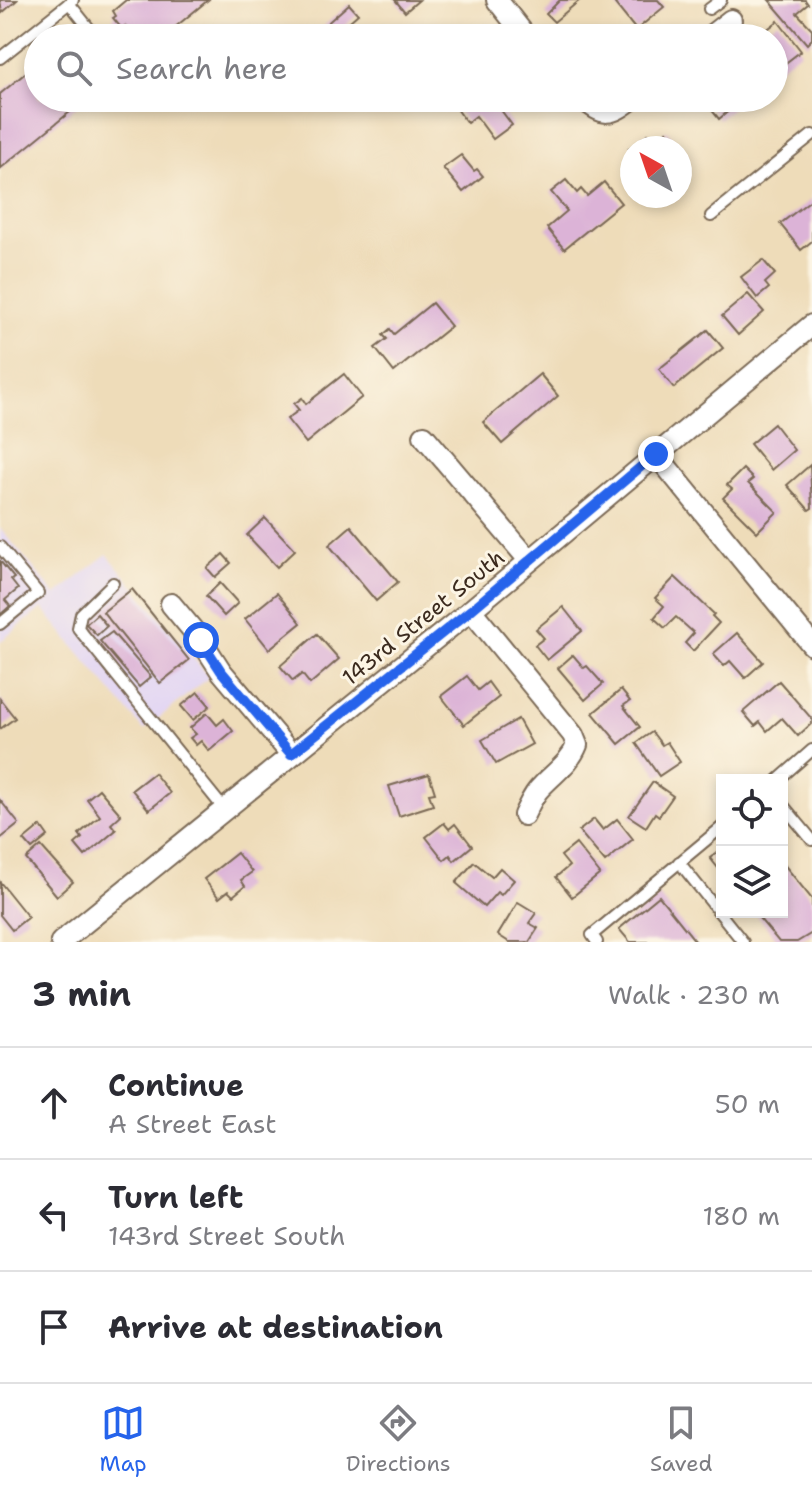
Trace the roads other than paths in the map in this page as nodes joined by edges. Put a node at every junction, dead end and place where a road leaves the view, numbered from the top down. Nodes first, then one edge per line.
1 (497, 0) edge
2 (721, 0) edge
3 (71, 2) edge
4 (709, 9) dead end
5 (731, 20) dead end
6 (43, 24) edge
7 (87, 24) edge
8 (516, 24) edge
9 (726, 24) edge
10 (24, 39) edge
11 (0, 58) edge
12 (812, 135) edge
13 (711, 216) dead end
14 (812, 325) edge
15 (424, 436) dead end
16 (656, 454) junction
17 (0, 547) edge
18 (529, 560) junction
19 (113, 583) dead end
20 (171, 604) dead end
21 (471, 610) junction
22 (0, 624) edge
23 (812, 645) edge
24 (812, 750) edge
25 (291, 754) junction
26 (785, 774) edge
27 (224, 809) junction
28 (788, 811) edge
29 (524, 815) dead end
30 (716, 832) edge
31 (812, 840) edge
32 (679, 862) junction
33 (591, 940) edge
34 (61, 942) edge
35 (743, 942) edge

1 - 8 street
2 - 4 lane
3 - 6 lane
3 - 7 lane
5 - 9 street
10 - 11 lane
12 - 13 lane
14 - 16 street, 143rd Street South
15 - 18 street
16 - 18 street, 143rd Street South
16 - 23 street
17 - 22 lane
18 - 21 street, 143rd Street South
19 - 27 lane
20 - 25 street
21 - 25 street, 143rd Street South
21 - 29 street
24 - 26 lane
25 - 27 street, 143rd Street South
27 - 34 street, 143rd Street South
28 - 31 lane
30 - 32 lane
32 - 33 lane
32 - 35 lane

